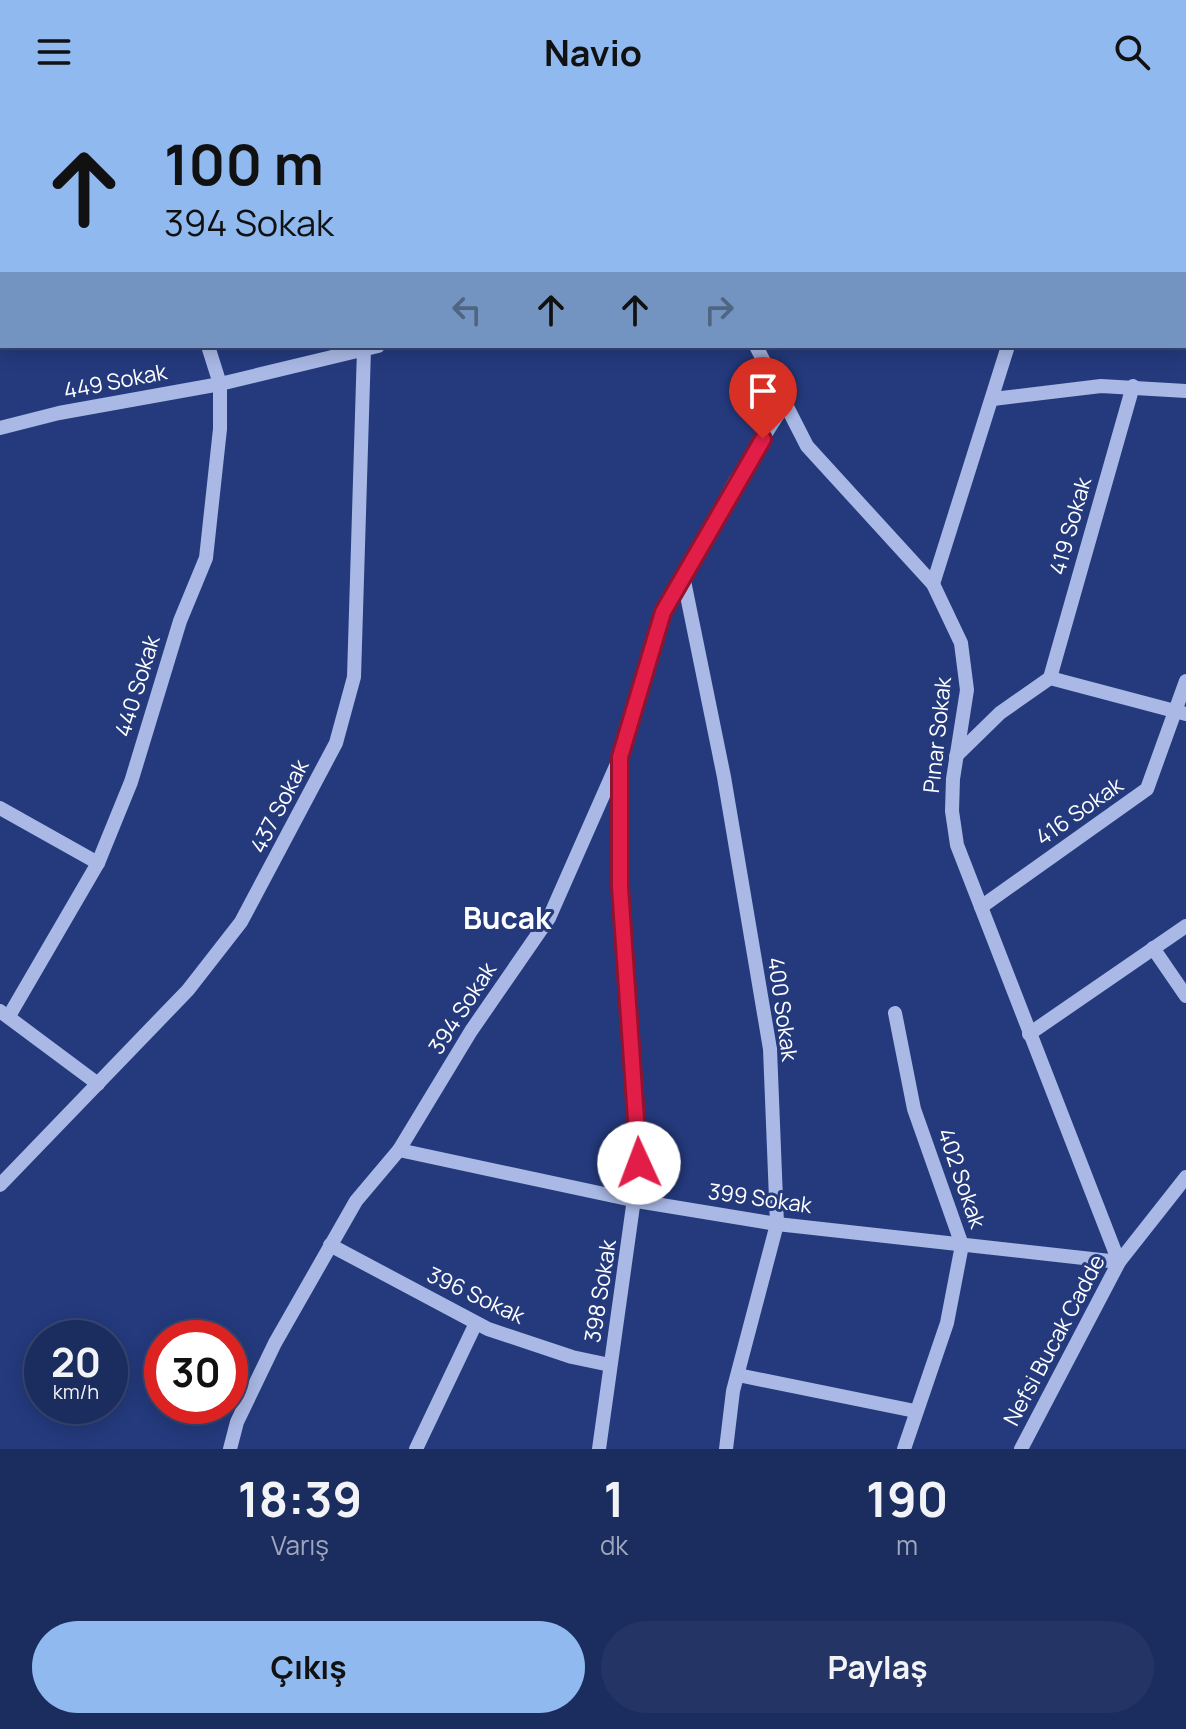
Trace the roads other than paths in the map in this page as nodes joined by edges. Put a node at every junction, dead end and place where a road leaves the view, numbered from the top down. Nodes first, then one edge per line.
1 (209, 348) edge
2 (367, 348) edge
3 (371, 348) edge
4 (757, 348) edge
5 (1007, 348) edge
6 (220, 384) junction
7 (1133, 386) junction
8 (1186, 391) edge
9 (993, 399) junction
10 (784, 405) junction
11 (0, 428) edge
12 (683, 576) junction
13 (933, 584) junction
14 (1050, 678) junction
15 (1186, 681) edge
16 (1181, 712) edge
17 (620, 757) junction
18 (956, 757) junction
19 (0, 808) edge
20 (98, 863) junction
21 (981, 907) junction
22 (1186, 926) edge
23 (1153, 948) junction
24 (1186, 996) edge
25 (895, 1013) dead end
26 (5, 1014) edge
27 (1029, 1034) junction
28 (98, 1084) junction
29 (399, 1150) junction
30 (1186, 1177) edge
31 (0, 1185) edge
32 (637, 1201) junction
33 (777, 1224) junction
34 (330, 1245) junction
35 (962, 1245) junction
36 (1119, 1262) junction
37 (476, 1323) junction
38 (610, 1365) junction
39 (738, 1375) junction
40 (915, 1411) junction
41 (230, 1449) edge
42 (416, 1449) edge
43 (599, 1449) edge
44 (726, 1449) edge
45 (904, 1449) edge
46 (1021, 1449) edge

1 - 6 street, 440 Sokak
2 - 6 street, 449 Sokak
3 - 28 street, 437 Sokak
4 - 10 street, Pınar Sokak
5 - 9 street
6 - 11 street, 449 Sokak
6 - 20 street, 440 Sokak
7 - 8 street
7 - 9 street
7 - 14 street, 419 Sokak
9 - 13 street
10 - 12 street, 394 Sokak
10 - 13 street, Pınar Sokak
12 - 17 street, 394 Sokak
12 - 33 street, 400 Sokak
13 - 18 street, Pınar Sokak
14 - 16 street
14 - 18 street
15 - 16 street, 416 Sokak
16 - 21 street, 416 Sokak
17 - 29 street, 394 Sokak
17 - 32 street, 398 Sokak
18 - 21 street, Pınar Sokak
19 - 20 street
20 - 26 street, 440 Sokak
21 - 27 street, Pınar Sokak
22 - 23 street
23 - 24 street
23 - 27 street
25 - 35 street, 402 Sokak
26 - 28 street, 440 Sokak
27 - 36 street, Pınar Sokak
28 - 31 street, 437 Sokak
29 - 32 street, 399 Sokak
29 - 34 street, 394 Sokak
30 - 36 street, Nefsi Bucak Cadde
32 - 33 street, 399 Sokak
32 - 38 street, 398 Sokak
33 - 35 street, 399 Sokak
33 - 39 street, 400 Sokak
34 - 37 street, 396 Sokak
34 - 41 street, 394 Sokak
35 - 36 street, 399 Sokak
35 - 40 street, 402 Sokak
36 - 46 street, Nefsi Bucak Cadde
37 - 38 street, 396 Sokak
37 - 42 street
38 - 43 street, 398 Sokak
39 - 40 street
39 - 44 street, 400 Sokak
40 - 45 street, 402 Sokak

